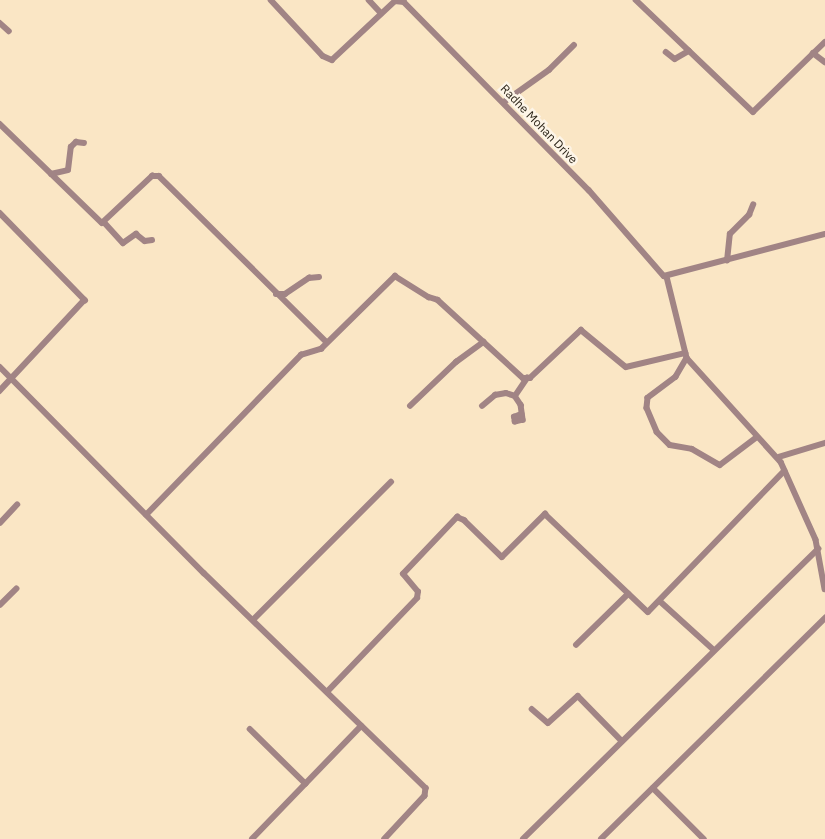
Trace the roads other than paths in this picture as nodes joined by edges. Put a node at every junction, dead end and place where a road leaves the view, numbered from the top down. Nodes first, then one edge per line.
1 (271, 0) edge
2 (370, 0) edge
3 (636, 0) edge
4 (381, 13) junction
5 (0, 24) edge
6 (9, 32) dead end
7 (825, 42) edge
8 (574, 45) dead end
9 (689, 51) junction
10 (666, 52) dead end
11 (813, 53) junction
12 (825, 62) edge
13 (504, 102) junction
14 (0, 124) edge
15 (84, 143) dead end
16 (52, 174) junction
17 (753, 205) dead end
18 (0, 213) edge
19 (105, 223) junction
20 (825, 234) edge
21 (152, 240) dead end
22 (727, 261) junction
23 (319, 277) dead end
24 (667, 277) junction
25 (276, 294) junction
26 (327, 342) junction
27 (484, 342) junction
28 (686, 356) junction
29 (0, 368) edge
30 (526, 378) junction
31 (12, 380) junction
32 (0, 391) edge
33 (515, 396) junction
34 (410, 406) dead end
35 (482, 406) dead end
36 (521, 414) dead end
37 (757, 438) junction
38 (825, 443) edge
39 (779, 457) junction
40 (784, 471) junction
41 (391, 482) dead end
42 (17, 505) dead end
43 (146, 515) junction
44 (0, 523) edge
45 (818, 549) junction
46 (16, 589) dead end
47 (825, 589) edge
48 (628, 594) junction
49 (660, 601) junction
50 (0, 605) edge
51 (825, 618) edge
52 (253, 620) junction
53 (576, 645) dead end
54 (714, 649) junction
55 (327, 692) junction
56 (532, 710) dead end
57 (361, 726) junction
58 (250, 729) dead end
59 (622, 742) junction
60 (306, 784) junction
61 (653, 788) junction
62 (252, 839) edge
63 (385, 839) edge
64 (523, 839) edge
65 (601, 839) edge
66 (704, 839) edge

1 - 4 street, Radhe Mohan Drive
2 - 4 street
3 - 9 street
4 - 13 street, Radhe Mohan Drive
5 - 6 street
7 - 11 street
8 - 13 street
9 - 10 street
9 - 11 street
11 - 12 street
13 - 24 street, Radhe Mohan Drive
14 - 16 street
15 - 16 street
16 - 19 street
17 - 22 street
18 - 31 street
19 - 21 street
19 - 25 street
20 - 22 street
22 - 24 street
23 - 25 street
24 - 28 street
25 - 26 street
26 - 27 street
26 - 43 street
27 - 30 street
27 - 34 street
28 - 30 street
28 - 37 street
28 - 37 street
29 - 31 street
30 - 33 street
31 - 32 street
31 - 43 street
33 - 35 street
33 - 36 street
37 - 39 street
38 - 39 street
39 - 40 street
40 - 45 street
40 - 49 street
41 - 52 street
42 - 44 street
43 - 52 street
45 - 47 street
45 - 54 street
46 - 50 street
48 - 49 street
48 - 53 street
48 - 55 street
49 - 54 street
51 - 61 street
52 - 55 street
54 - 59 street
55 - 57 street
56 - 59 street
57 - 60 street
57 - 63 street
58 - 60 street
59 - 64 street
60 - 62 street
61 - 65 street
61 - 66 street

